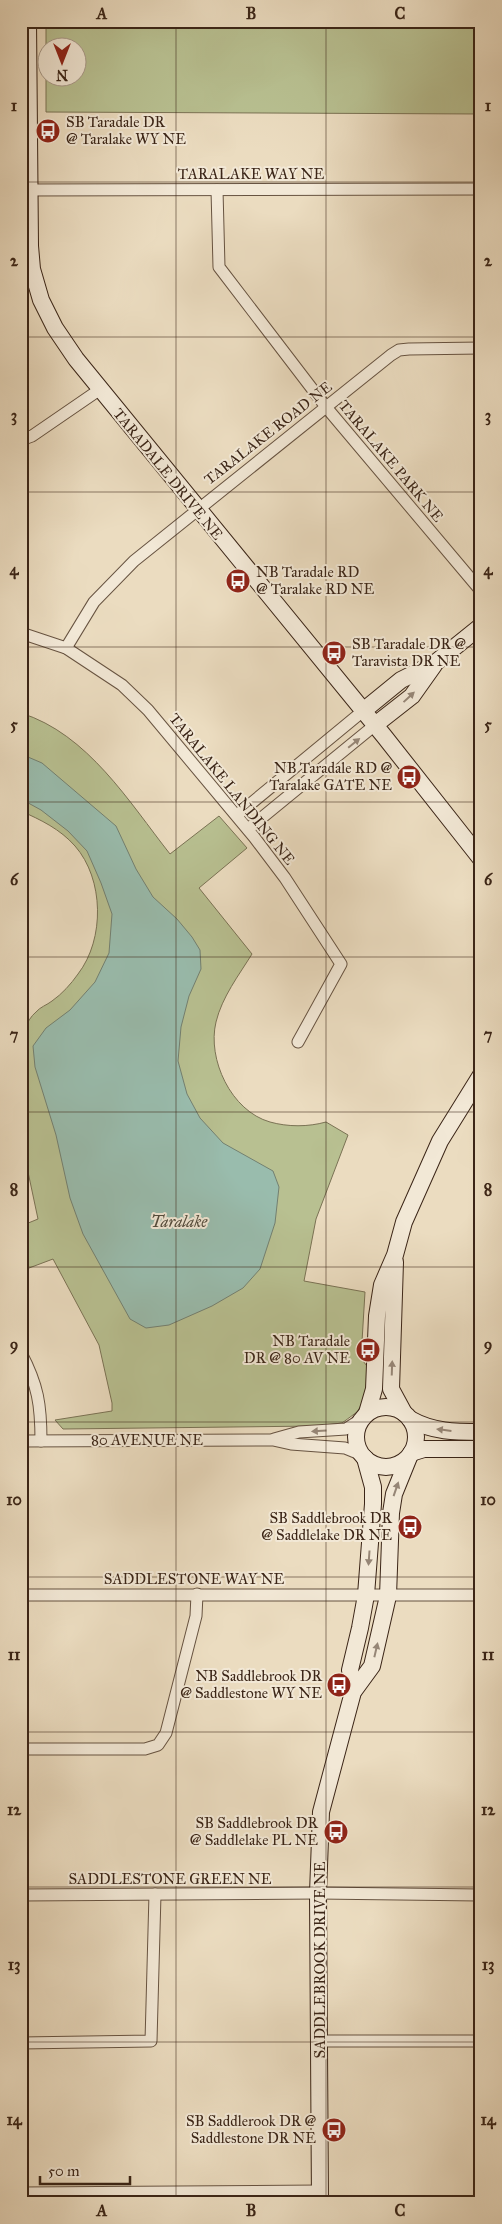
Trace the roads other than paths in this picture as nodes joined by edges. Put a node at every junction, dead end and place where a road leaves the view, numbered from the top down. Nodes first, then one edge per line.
1 (28, 21) edge
2 (481, 189) edge
3 (25, 190) edge
4 (217, 190) junction
5 (481, 348) edge
6 (99, 390) junction
7 (326, 407) junction
8 (21, 440) edge
9 (197, 508) junction
10 (481, 591) edge
11 (481, 626) edge
12 (21, 633) edge
13 (66, 648) junction
14 (435, 663) junction
15 (363, 711) junction
16 (375, 725) junction
17 (237, 815) junction
18 (248, 829) junction
19 (481, 859) edge
20 (298, 1042) dead end
21 (481, 1075) edge
22 (394, 1255) junction
23 (21, 1353) edge
24 (365, 1416) junction
25 (407, 1416) junction
26 (481, 1432) edge
27 (273, 1440) junction
28 (21, 1441) edge
29 (41, 1441) junction
30 (481, 1449) edge
31 (410, 1454) junction
32 (364, 1457) junction
33 (197, 1594) junction
34 (21, 1595) edge
35 (366, 1595) junction
36 (481, 1595) edge
37 (388, 1596) junction
38 (353, 1692) junction
39 (21, 1749) edge
40 (318, 1893) junction
41 (481, 1893) edge
42 (21, 1894) edge
43 (155, 1894) junction
44 (481, 2041) edge
45 (321, 2042) junction
46 (21, 2043) edge
47 (21, 2193) edge
48 (320, 2197) edge

1 - 3 street, TARADALE DRIVE NE
2 - 4 street, TARALAKE WAY NE
3 - 4 street, TARALAKE WAY NE
3 - 6 street, TARADALE DRIVE NE
4 - 7 street, TARALAKE PARK NE
5 - 7 street, TARALAKE ROAD NE
6 - 8 street
6 - 9 street, TARADALE DRIVE NE
7 - 9 street, TARALAKE ROAD NE
7 - 10 street, TARALAKE PARK NE
9 - 13 street, TARALAKE ROAD NE
9 - 15 street, TARADALE DRIVE NE
11 - 14 street
12 - 13 street, TARALAKE LANDING NE
13 - 17 street, TARALAKE LANDING NE
14 - 15 street
16 -> 14 street
15 - 16 street, TARADALE DRIVE NE
15 - 17 street
18 -> 16 street
16 - 19 street, TARADALE DRIVE NE
17 - 18 street, TARALAKE LANDING NE
18 - 20 street, TARALAKE LANDING NE
21 - 22 street
22 - 24 street
25 -> 22 street
23 - 29 street
24 - 25 street
24 -> 27 street, 80 AVENUE NE
24 - 32 street
26 -> 25 street
25 - 31 street
27 - 29 street, 80 AVENUE NE
27 - 32 street, 80 AVENUE NE
28 - 29 street, 80 AVENUE NE
30 - 31 street
31 - 32 street
37 -> 31 street, SADDLEBROOK DRIVE NE
32 -> 35 street, SADDLEBROOK DRIVE NE
33 - 34 street, SADDLESTONE WAY NE
33 - 35 street, SADDLESTONE WAY NE
33 - 39 street
35 - 37 street, SADDLESTONE WAY NE
35 - 38 street, SADDLEBROOK DRIVE NE
36 - 37 street, SADDLESTONE WAY NE
38 -> 37 street, SADDLEBROOK DRIVE NE
38 - 40 street, SADDLEBROOK DRIVE NE
40 - 41 street, SADDLESTONE GREEN NE
40 - 43 street, SADDLESTONE GREEN NE
40 - 45 street, SADDLEBROOK DRIVE NE
42 - 43 street, SADDLESTONE GREEN NE
43 - 46 street
44 - 45 street
45 - 48 street, SADDLEBROOK DRIVE NE
47 - 48 street

